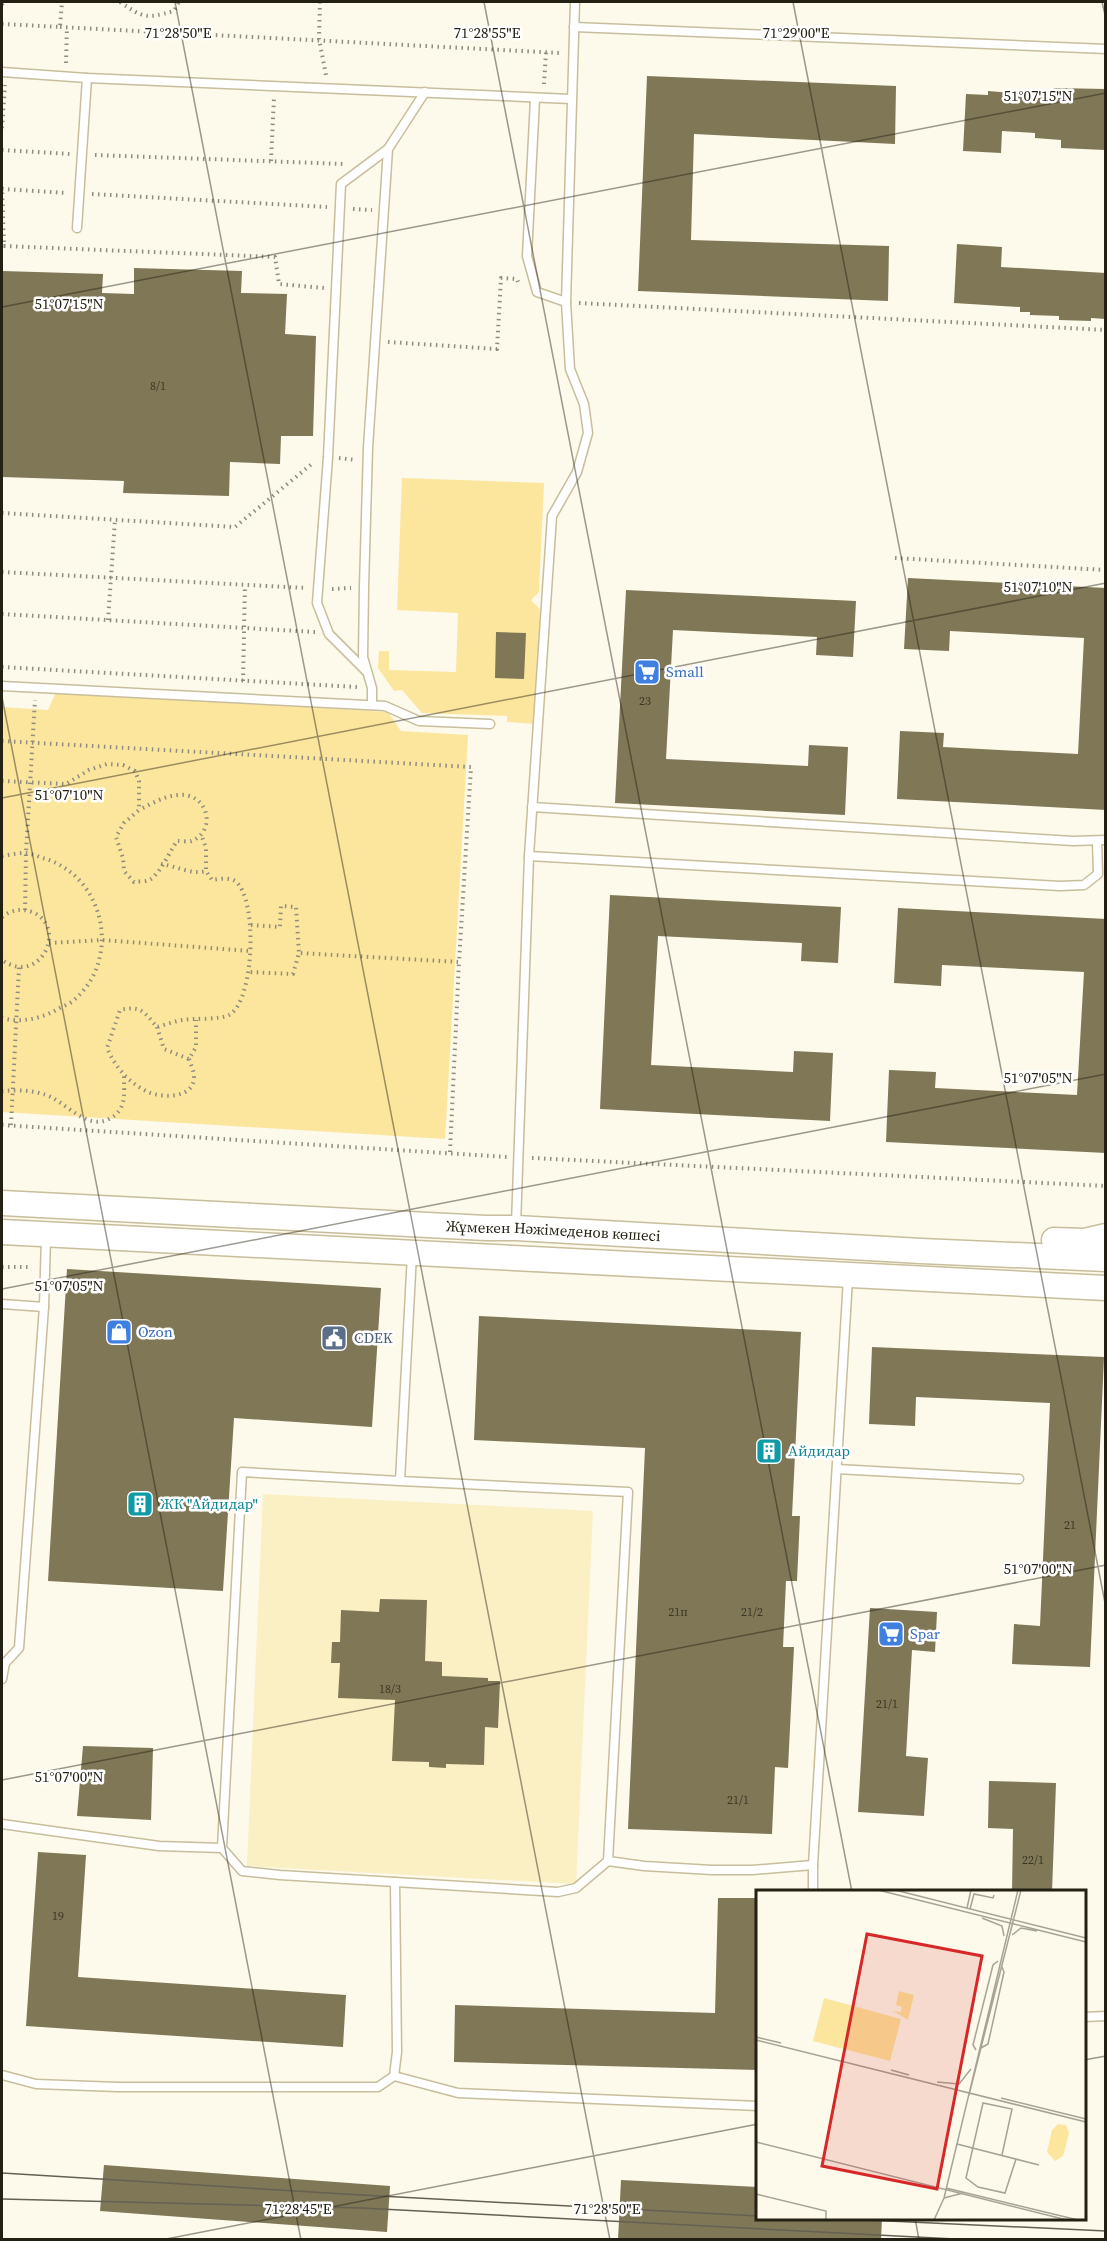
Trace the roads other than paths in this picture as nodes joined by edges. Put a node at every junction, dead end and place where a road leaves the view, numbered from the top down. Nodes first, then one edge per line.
1 (575, 2) edge
2 (574, 27) junction
3 (1106, 49) edge
4 (4, 72) edge
5 (87, 78) junction
6 (425, 92) junction
7 (539, 99) junction
8 (571, 99) junction
9 (388, 149) junction
10 (77, 228) dead end
11 (566, 302) junction
12 (366, 672) junction
13 (2, 686) edge
14 (372, 705) junction
15 (489, 724) dead end
16 (532, 807) junction
17 (1101, 841) edge
18 (529, 856) junction
19 (2, 1203) edge
20 (516, 1228) junction
21 (2, 1232) edge
22 (46, 1234) junction
23 (1106, 1236) edge
24 (921, 1251) junction
25 (412, 1253) junction
26 (1106, 1259) edge
27 (848, 1275) junction
28 (1106, 1288) edge
29 (2, 1304) edge
30 (44, 1307) junction
31 (837, 1469) junction
32 (1019, 1479) dead end
33 (400, 1481) junction
34 (2, 1678) edge
35 (2, 1824) edge
36 (222, 1848) junction
37 (608, 1861) junction
38 (813, 1865) junction
39 (395, 1882) junction
40 (813, 1890) edge
41 (1086, 2016) edge
42 (1106, 2016) edge
43 (2, 2076) edge
44 (394, 2076) junction
45 (756, 2106) edge

1 - 2 lane
2 - 3 lane
2 - 8 lane
4 - 5 lane
5 - 6 lane
5 - 10 lane
6 - 7 lane
6 - 9 lane
7 - 8 lane
7 - 11 lane
8 - 11 lane
9 - 12 lane
9 - 12 lane
11 - 16 lane
12 - 14 lane
13 - 14 lane
14 - 15 lane
16 - 17 lane
16 - 18 lane
17 - 18 lane
18 - 20 lane
19 - 20 main road, Жұмекен Нәжімеденов көшесі
20 - 24 main road, Жұмекен Нәжімеденов көшесі
21 - 22 main road, Жұмекен Нәжімеденов көшесі
22 - 25 main road, Жұмекен Нәжімеденов көшесі
22 - 30 lane
23 - 24 main road
24 - 26 main road, Жұмекен Нәжімеденов көшесі
25 - 27 main road, Жұмекен Нәжімеденов көшесі
25 - 33 lane
27 - 28 main road, Жұмекен Нәжімеденов көшесі
27 - 31 lane
29 - 30 lane
30 - 34 lane
31 - 32 lane
31 - 38 lane
33 - 36 lane
33 - 37 lane
35 - 36 lane
36 - 39 lane
37 - 38 lane
37 - 39 lane
38 - 40 lane
39 - 44 lane
41 - 42 lane
43 - 44 lane
44 - 45 lane

